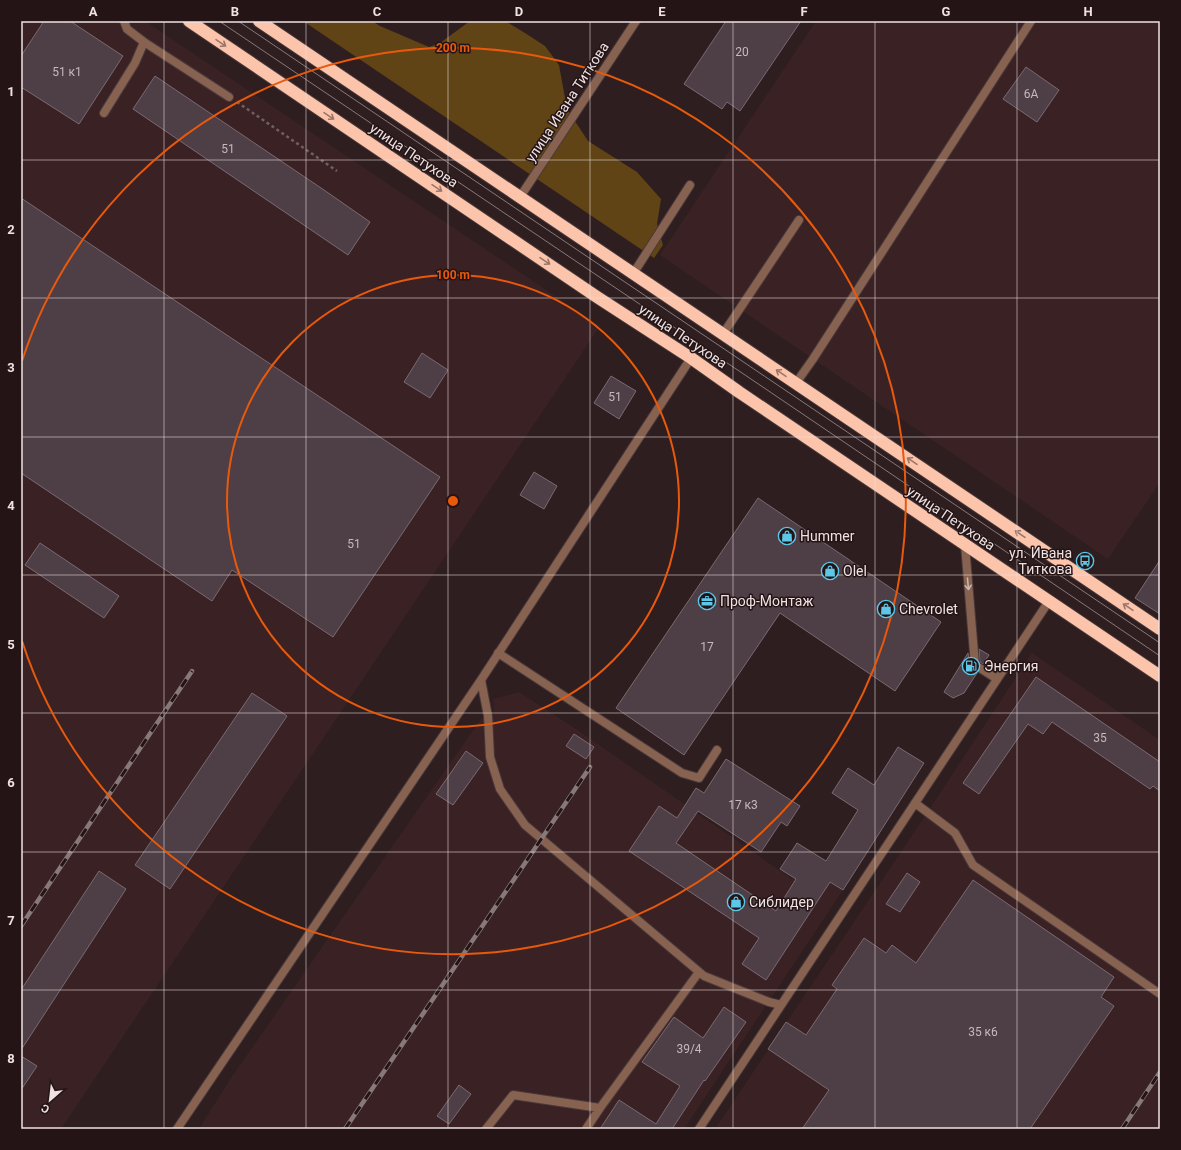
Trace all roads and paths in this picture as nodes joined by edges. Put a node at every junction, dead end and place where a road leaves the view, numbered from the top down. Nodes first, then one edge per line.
1 (124, 21) edge
2 (189, 21) edge
3 (259, 21) edge
4 (636, 21) edge
5 (1031, 21) edge
6 (144, 42) junction
7 (229, 97) joint
8 (104, 113) dead end
9 (337, 171) dead end
10 (690, 185) dead end
11 (520, 197) junction
12 (799, 220) dead end
13 (633, 274) junction
14 (723, 334) junction
15 (691, 358) junction
16 (796, 383) junction
17 (965, 545) junction
18 (1049, 601) junction
19 (1159, 625) edge
20 (498, 653) junction
21 (1160, 676) edge
22 (997, 679) junction
23 (481, 680) junction
24 (717, 750) dead end
25 (914, 803) junction
26 (698, 972) junction
27 (1160, 994) edge
28 (781, 1005) junction
29 (600, 1108) junction
30 (177, 1129) edge
31 (486, 1129) edge
32 (586, 1129) edge
33 (699, 1129) edge

1 - 6 street
2 -> 15 highway, улица Петухова
3 - 11 highway, улица Петухова
4 - 11 street, улица Ивана Титкова
5 - 16 street
6 - 7 street
6 - 8 street
7 - 9 path
10 - 13 street
11 - 13 highway, улица Петухова
12 - 14 street
13 - 14 highway, улица Петухова
16 -> 14 highway, улица Петухова
15 - 17 highway, улица Петухова
15 - 20 street
19 -> 16 highway, улица Петухова
17 - 18 highway, улица Петухова
17 -> 22 street
18 - 21 highway, улица Петухова
18 - 22 street
20 - 23 street
20 - 24 street
22 - 25 street
23 - 26 street
23 - 30 street
25 - 27 street
25 - 28 street
26 - 28 street
26 - 29 street
28 - 33 street
29 - 31 street
29 - 32 street

